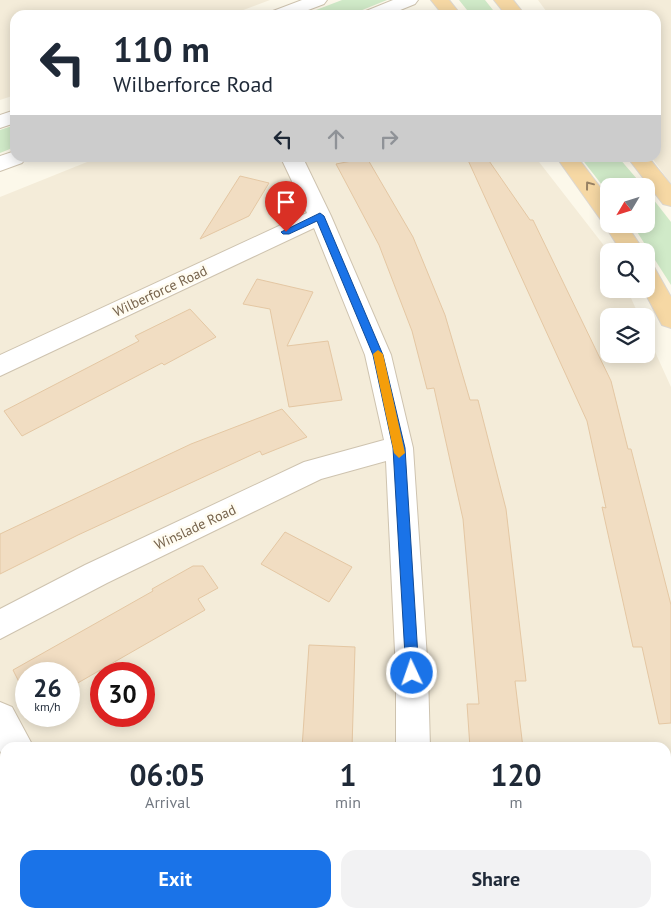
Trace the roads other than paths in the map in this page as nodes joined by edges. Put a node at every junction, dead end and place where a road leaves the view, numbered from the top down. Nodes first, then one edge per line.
1 (318, 0) edge
2 (409, 0) edge
3 (440, 0) edge
4 (503, 0) edge
5 (293, 10) edge
6 (384, 10) edge
7 (448, 10) edge
8 (512, 10) edge
9 (294, 162) edge
10 (570, 162) edge
11 (641, 162) edge
12 (671, 199) edge
13 (600, 203) edge
14 (320, 216) junction
15 (655, 290) edge
16 (671, 319) edge
17 (0, 366) edge
18 (399, 448) junction
19 (0, 625) edge
20 (0, 718) edge
21 (14, 742) edge
22 (413, 742) edge

1 - 5 street
2 - 6 street
3 - 7 highway
4 - 8 highway
9 - 14 street
13 -> 10 highway
11 - 12 highway
14 - 17 street, Wilberforce Road
14 - 18 street
15 - 16 highway
18 - 19 street, Winslade Road
18 - 22 street
20 - 21 street

